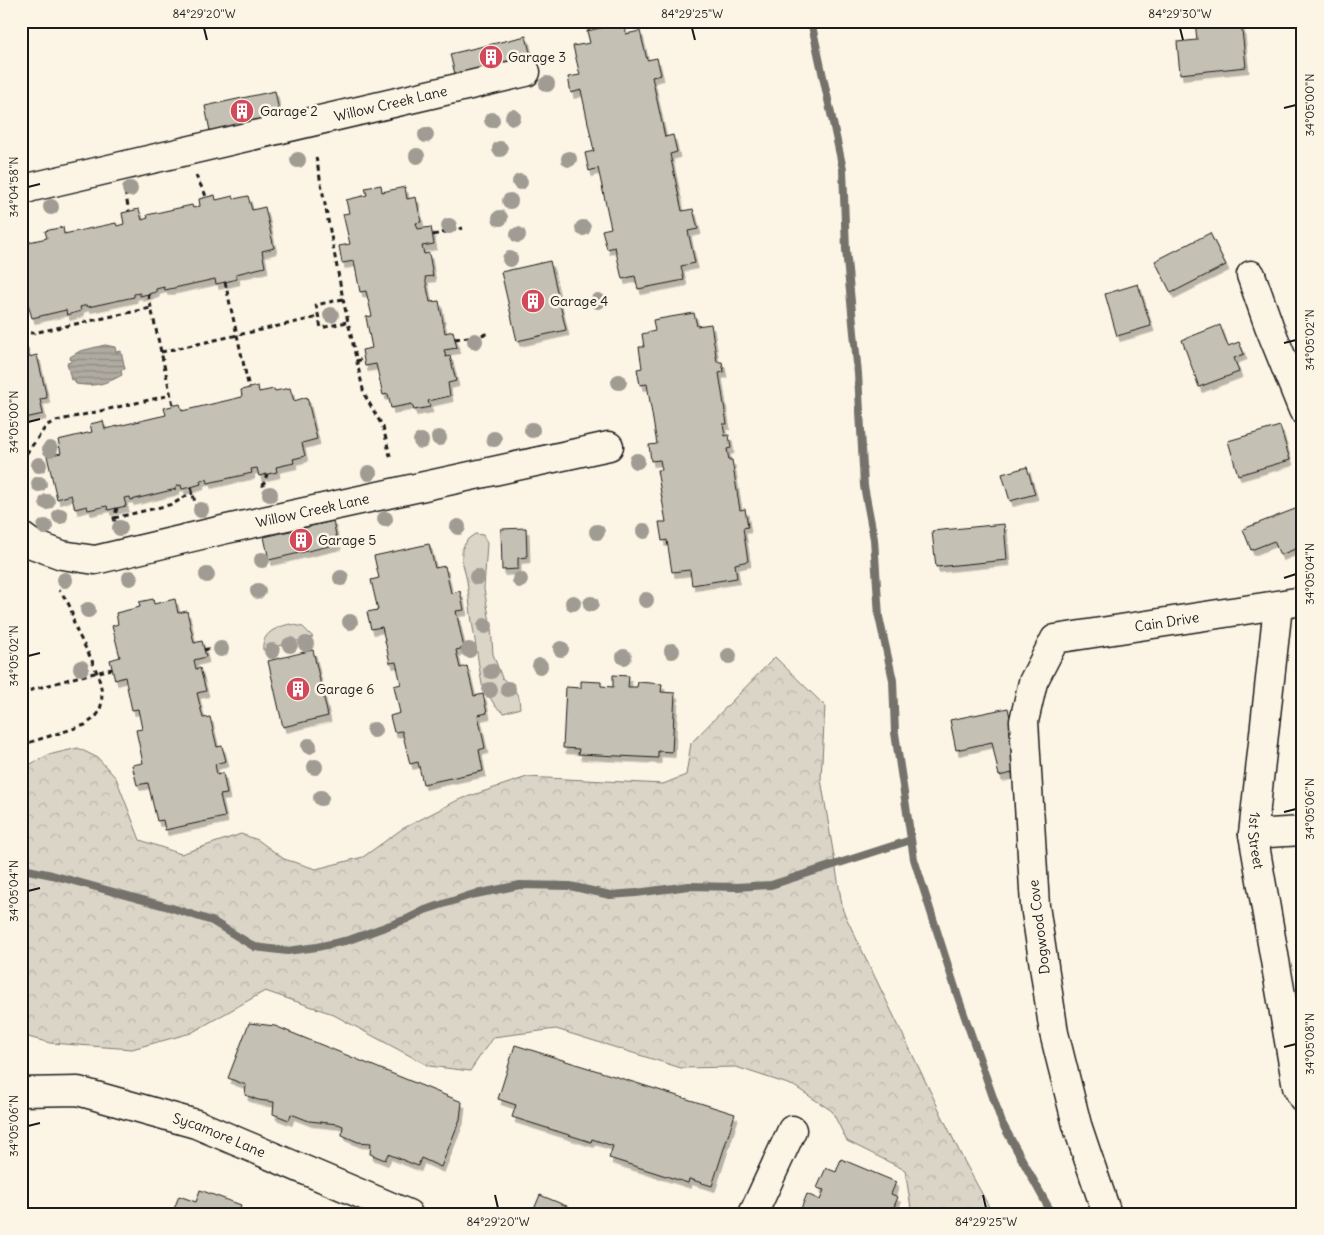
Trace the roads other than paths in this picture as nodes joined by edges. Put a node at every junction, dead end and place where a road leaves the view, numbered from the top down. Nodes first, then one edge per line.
1 (526, 72) dead end
2 (21, 191) edge
3 (1251, 275) dead end
4 (1303, 410) edge
5 (609, 446) dead end
6 (21, 536) edge
7 (1290, 604) edge
8 (1055, 639) joint
9 (1303, 831) edge
10 (1253, 834) junction
11 (21, 1092) edge
12 (1303, 1098) edge
13 (792, 1130) dead end
14 (408, 1214) edge
15 (753, 1214) edge
16 (1107, 1214) edge

1 - 2 street, Willow Creek Lane
3 - 4 street
5 - 6 street, Willow Creek Lane
7 - 8 street, Cain Drive
7 - 10 street, 1st Street
8 - 16 street, Dogwood Cove
9 - 10 street
10 - 12 street, 1st Street
11 - 14 street, Sycamore Lane
13 - 15 street

